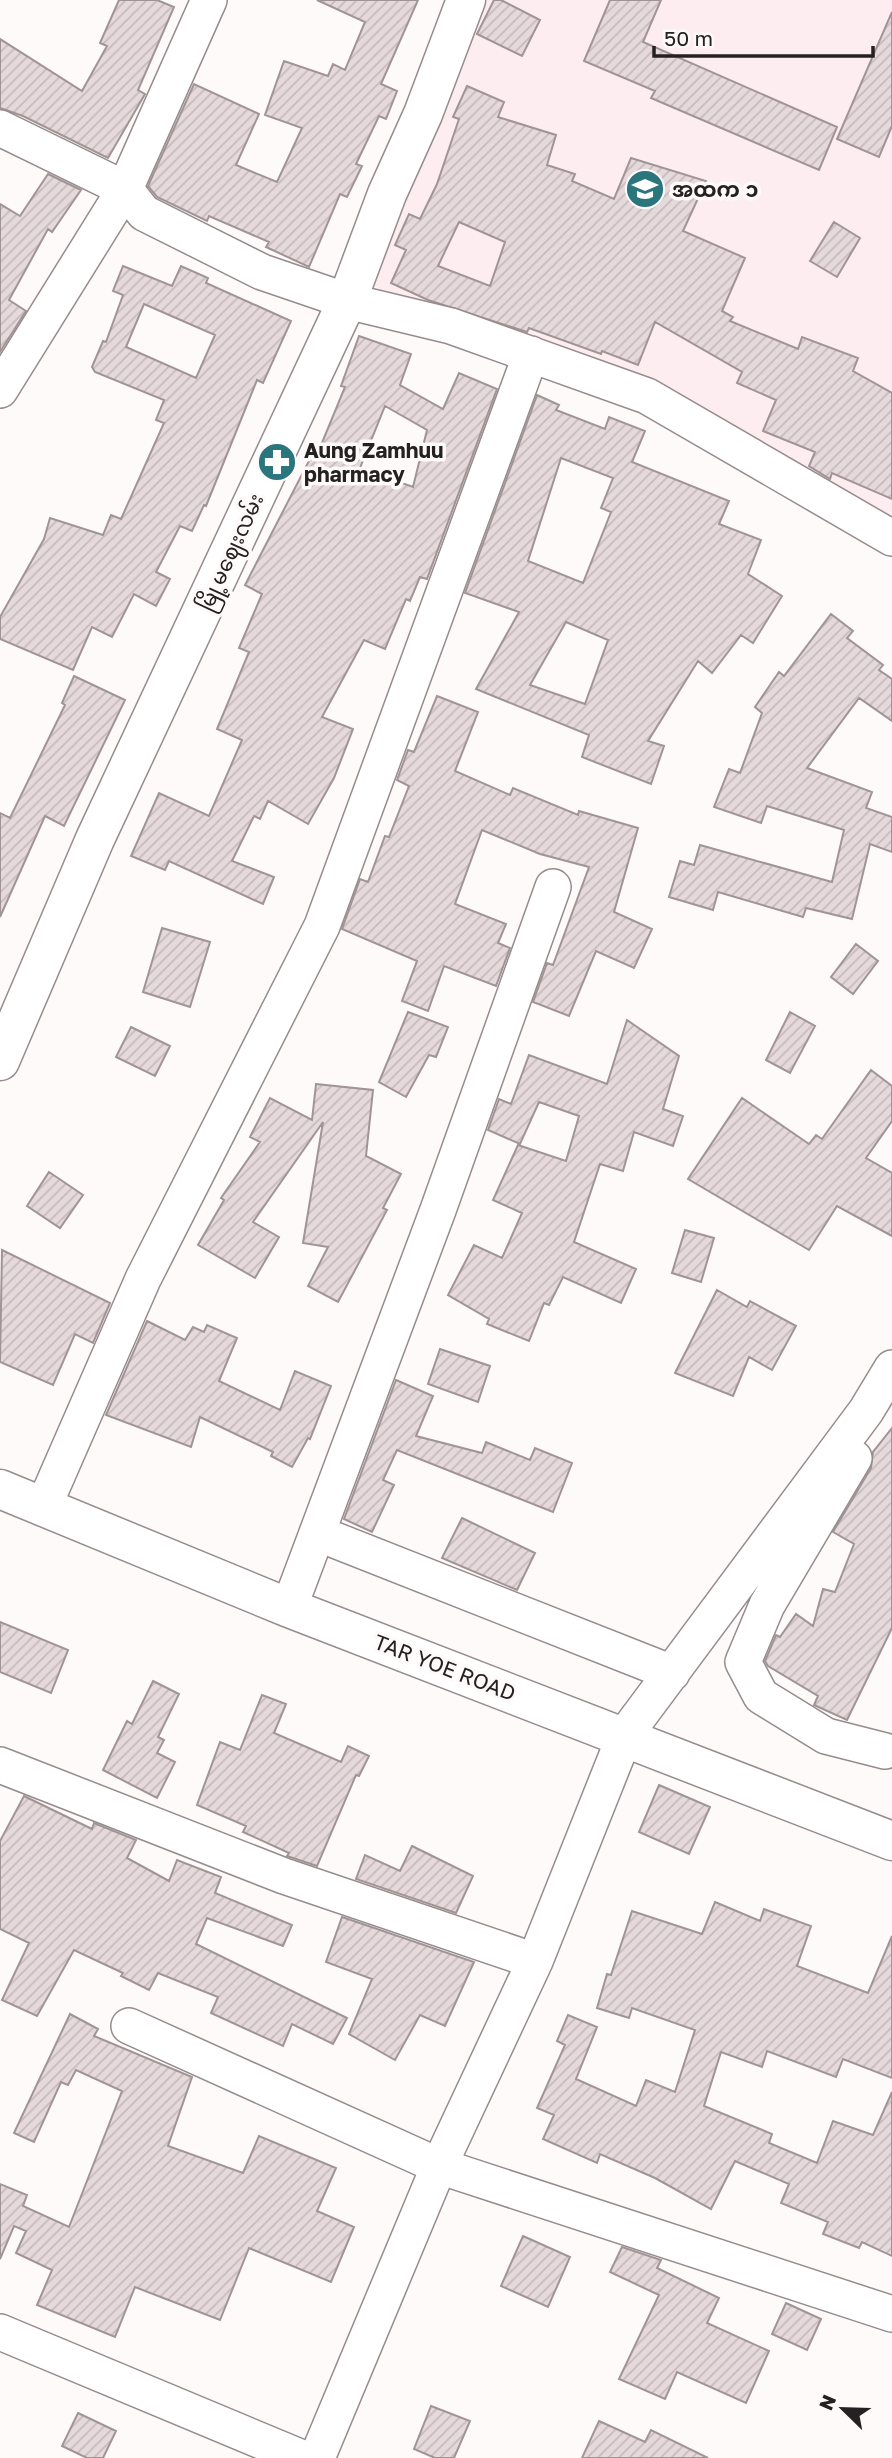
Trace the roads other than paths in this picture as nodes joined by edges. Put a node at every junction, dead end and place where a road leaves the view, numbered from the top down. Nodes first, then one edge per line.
1 (209, 0) edge
2 (466, 0) edge
3 (0, 128) edge
4 (125, 189) junction
5 (348, 301) junction
6 (531, 354) junction
7 (0, 390) edge
8 (892, 538) edge
9 (553, 887) dead end
10 (0, 1061) edge
11 (892, 1368) edge
12 (859, 1421) junction
13 (0, 1489) edge
14 (43, 1508) junction
15 (317, 1533) junction
16 (289, 1608) junction
17 (672, 1673) junction
18 (625, 1735) junction
19 (885, 1751) dead end
20 (0, 1765) edge
21 (892, 1841) edge
22 (535, 1961) junction
23 (129, 2026) dead end
24 (439, 2166) junction
25 (892, 2314) edge
26 (0, 2332) edge
27 (302, 2458) edge
28 (317, 2458) edge

1 - 4 street
2 - 5 main road, မြို့မဈေးလမ်း
3 - 4 street
4 - 5 street
4 - 7 street
5 - 6 street
5 - 10 main road, မြို့မဈေးလမ်း
6 - 8 street
6 - 14 street
9 - 15 street
11 - 12 street
12 - 17 street
12 - 19 street
13 - 14 main road, TAR YOE ROAD
14 - 16 main road, TAR YOE ROAD
15 - 16 street
15 - 17 street
16 - 18 main road, TAR YOE ROAD
17 - 18 street
18 - 21 main road, TAR YOE ROAD
18 - 22 street
20 - 22 street
22 - 24 street
23 - 24 street
24 - 25 street
24 - 28 street
26 - 27 street

